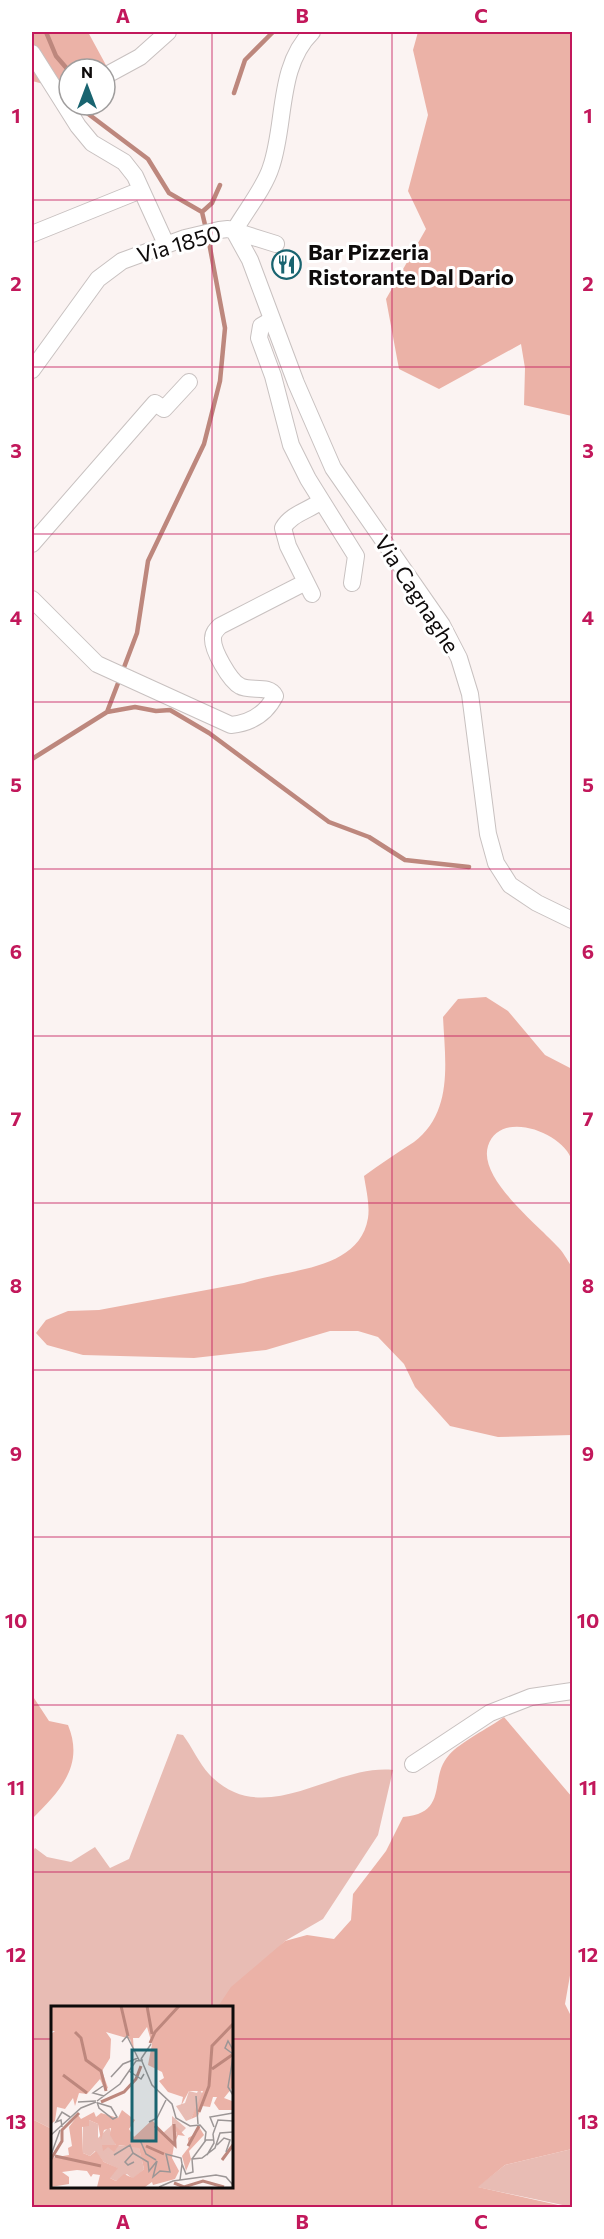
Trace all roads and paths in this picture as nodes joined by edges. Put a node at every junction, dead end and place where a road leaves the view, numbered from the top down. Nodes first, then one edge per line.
1 (168, 32) edge
2 (312, 32) edge
3 (151, 38) edge
4 (32, 53) edge
5 (117, 69) edge
6 (57, 85) edge
7 (74, 117) edge
8 (141, 189) junction
9 (227, 230) junction
10 (32, 234) edge
11 (166, 244) junction
12 (276, 244) dead end
13 (272, 320) junction
14 (32, 370) edge
15 (189, 382) dead end
16 (321, 501) junction
17 (32, 544) edge
18 (352, 583) dead end
19 (32, 599) edge
20 (573, 920) edge
21 (573, 1691) edge
22 (413, 1764) dead end

1 - 3 street
2 - 9 street, Via 1850
3 - 5 street
4 - 6 street
7 - 8 street
8 - 10 street
8 - 11 street
9 - 11 street, Via 1850
9 - 12 street
9 - 13 street, Via Cagnaghe
11 - 14 street, Via 1850
13 - 16 street, Via Cagnaghe
13 - 20 street, Via Cagnaghe
15 - 17 street
16 - 18 street, Via Cagnaghe
16 - 19 street
21 - 22 street

